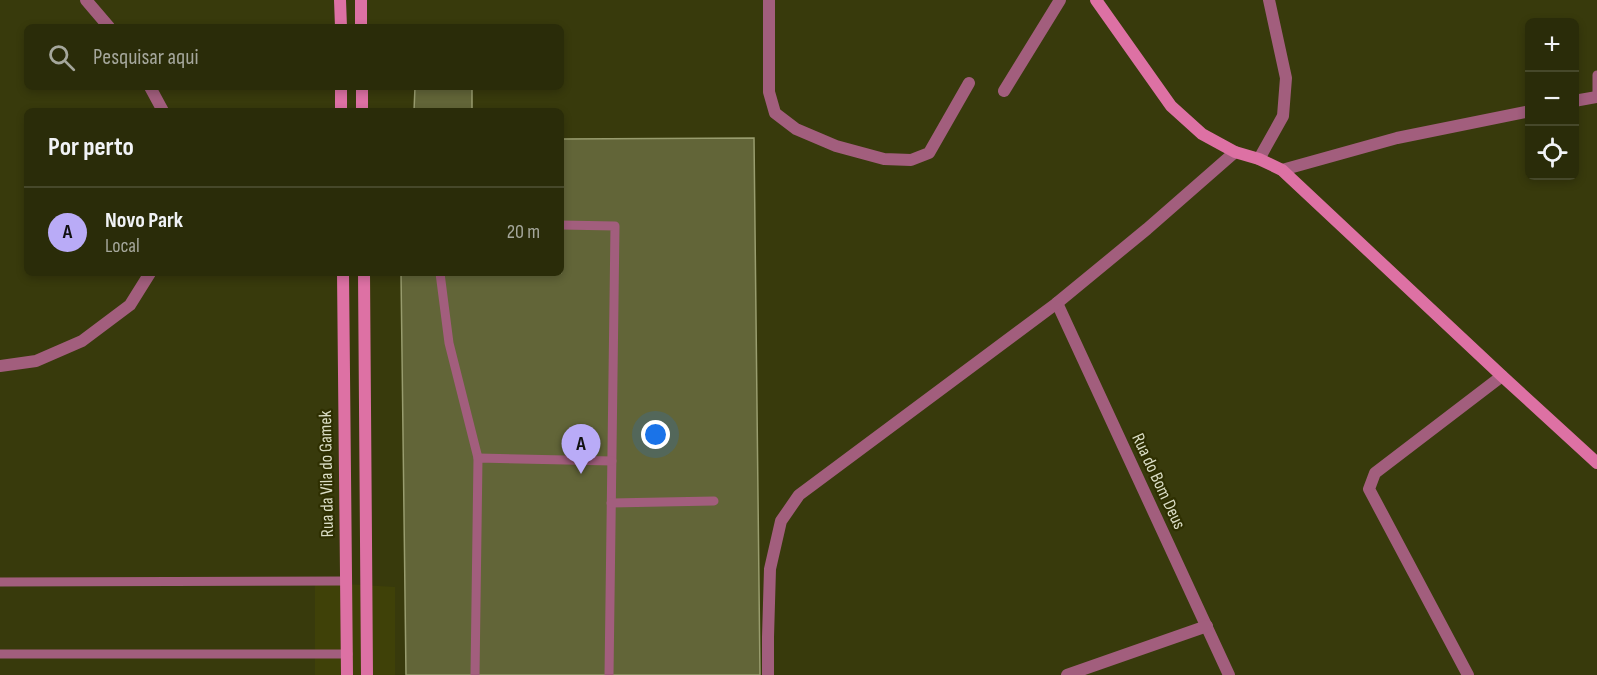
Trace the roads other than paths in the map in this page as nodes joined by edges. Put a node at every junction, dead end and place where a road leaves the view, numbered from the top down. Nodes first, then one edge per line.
1 (86, 0) edge
2 (340, 0) edge
3 (361, 0) edge
4 (770, 0) edge
5 (1060, 0) edge
6 (1096, 0) edge
7 (1269, 0) edge
8 (106, 24) edge
9 (341, 24) edge
10 (361, 24) edge
11 (1597, 75) edge
12 (969, 83) dead end
13 (152, 90) edge
14 (341, 90) edge
15 (362, 90) edge
16 (1004, 92) dead end
17 (1597, 98) edge
18 (1579, 100) edge
19 (161, 108) edge
20 (341, 108) edge
21 (362, 108) edge
22 (1525, 112) edge
23 (1235, 152) junction
24 (1259, 159) junction
25 (1282, 170) junction
26 (564, 225) edge
27 (148, 276) edge
28 (343, 276) edge
29 (364, 276) edge
30 (440, 276) edge
31 (1057, 303) junction
32 (0, 366) edge
33 (1502, 376) junction
34 (478, 458) junction
35 (612, 461) junction
36 (1597, 463) edge
37 (714, 501) dead end
38 (611, 503) junction
39 (346, 581) junction
40 (0, 582) edge
41 (1207, 626) junction
42 (0, 654) edge
43 (348, 654) junction
44 (347, 675) edge
45 (367, 675) edge
46 (475, 675) edge
47 (609, 675) edge
48 (768, 675) edge
49 (1067, 675) edge
50 (1229, 675) edge
51 (1468, 675) edge

1 - 8 street
2 - 9 main road
3 - 10 main road
4 - 12 street
5 - 16 street
6 - 23 main road
7 - 24 street
11 - 17 lane
13 - 19 street
14 - 20 main road
15 - 21 main road
17 - 18 street
22 - 25 street
23 - 24 main road
23 - 31 street
24 - 25 main road
25 - 33 main road
26 - 35 lane
27 - 32 street
28 - 39 main road, Rua da Vila do Gamek
29 - 45 main road
30 - 34 lane
31 - 41 street, Rua do Bom Deus
31 - 48 street
33 - 36 main road
33 - 51 street
34 - 35 lane
34 - 46 lane
35 - 38 lane
37 - 38 lane
38 - 47 lane
39 - 40 lane
39 - 43 main road, Rua da Vila do Gamek
41 - 49 street
41 - 50 street, Rua do Bom Deus
42 - 43 lane
43 - 44 main road, Rua da Vila do Gamek

